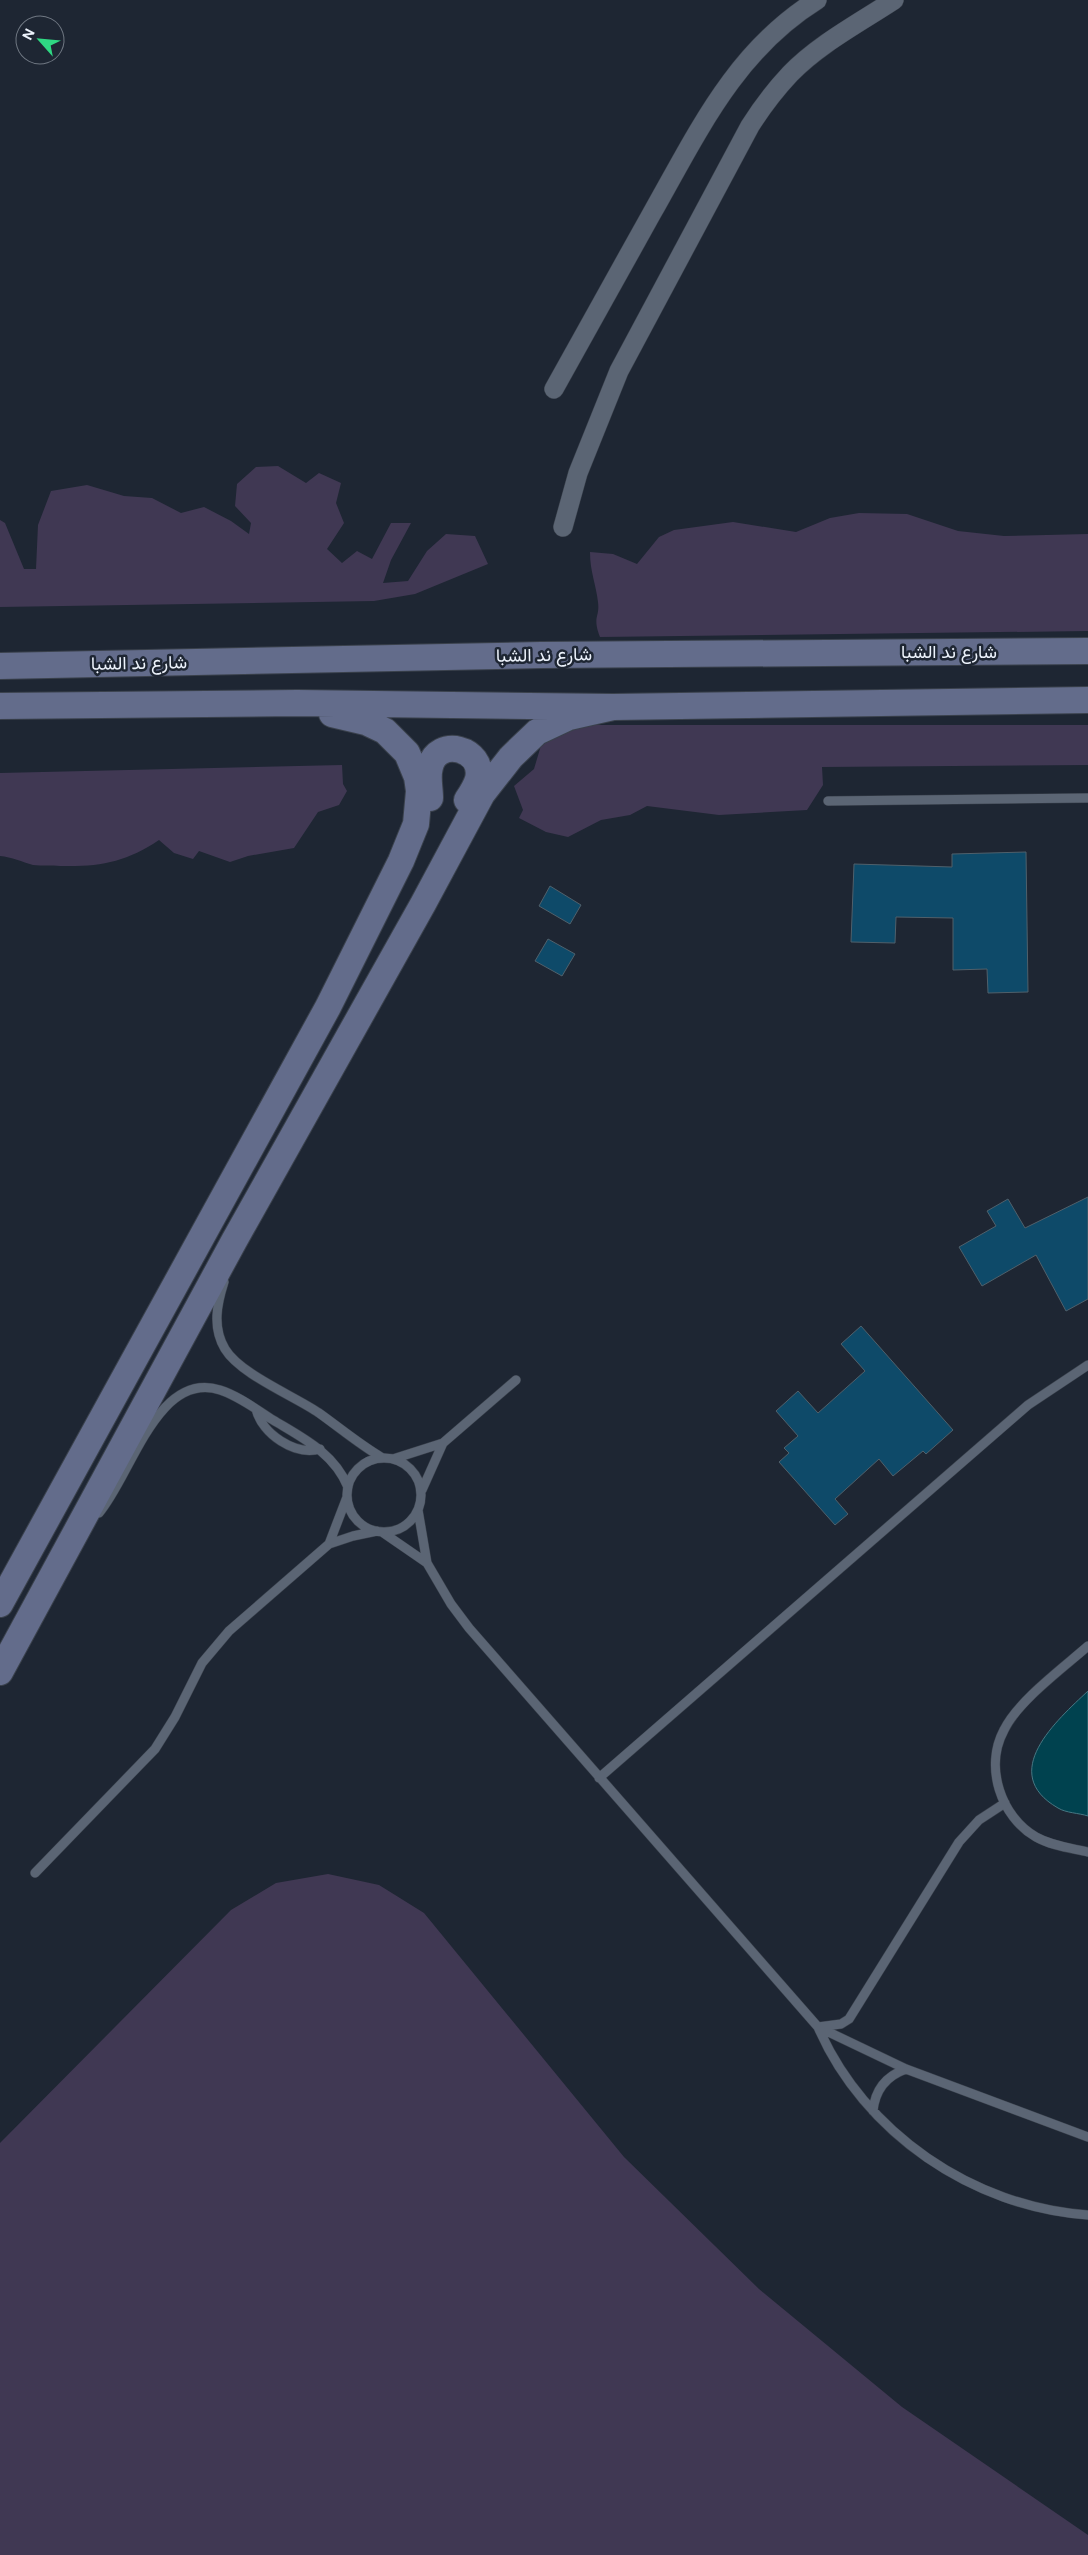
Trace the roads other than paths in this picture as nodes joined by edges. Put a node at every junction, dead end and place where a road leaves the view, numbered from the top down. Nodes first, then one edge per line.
1 (817, 0) edge
2 (894, 0) edge
3 (554, 389) dead end
4 (563, 527) dead end
5 (1088, 651) edge
6 (0, 666) edge
7 (1088, 700) edge
8 (298, 703) junction
9 (0, 706) edge
10 (613, 706) junction
11 (1088, 798) edge
12 (828, 800) dead end
13 (390, 884) junction
14 (423, 904) junction
15 (234, 1241) junction
16 (1088, 1365) edge
17 (516, 1380) dead end
18 (443, 1442) junction
19 (381, 1458) junction
20 (394, 1459) junction
21 (347, 1491) junction
22 (421, 1491) junction
23 (418, 1510) junction
24 (78, 1530) junction
25 (379, 1532) junction
26 (329, 1544) junction
27 (427, 1563) junction
28 (0, 1604) edge
29 (1088, 1646) edge
30 (0, 1672) edge
31 (599, 1778) junction
32 (1005, 1803) junction
33 (1088, 1852) edge
34 (36, 1873) dead end
35 (818, 2027) junction
36 (906, 2069) junction
37 (873, 2111) junction
38 (1088, 2137) edge
39 (1088, 2215) edge

1 - 3 street
2 - 4 street
5 - 6 street, شارع ند الشبا
7 - 10 street
8 - 9 street
8 - 10 street
8 - 13 street
10 - 14 street
11 - 12 lane
13 - 14 street
13 - 28 street
14 - 15 street
15 - 19 lane
15 - 24 street
16 - 31 lane
17 - 18 lane
18 - 20 lane
18 - 22 lane
19 - 20 lane
19 - 21 lane
20 - 22 lane
21 - 24 lane
21 - 25 lane
21 - 26 lane
22 - 23 lane
23 - 25 lane
23 - 27 lane
24 - 30 street
25 - 26 lane
25 - 27 lane
26 - 34 lane
27 - 31 lane
29 - 32 lane
31 - 35 lane
32 - 33 lane
32 - 35 lane
35 - 36 lane
35 - 37 lane
36 - 37 lane
36 - 38 lane
37 - 39 lane

